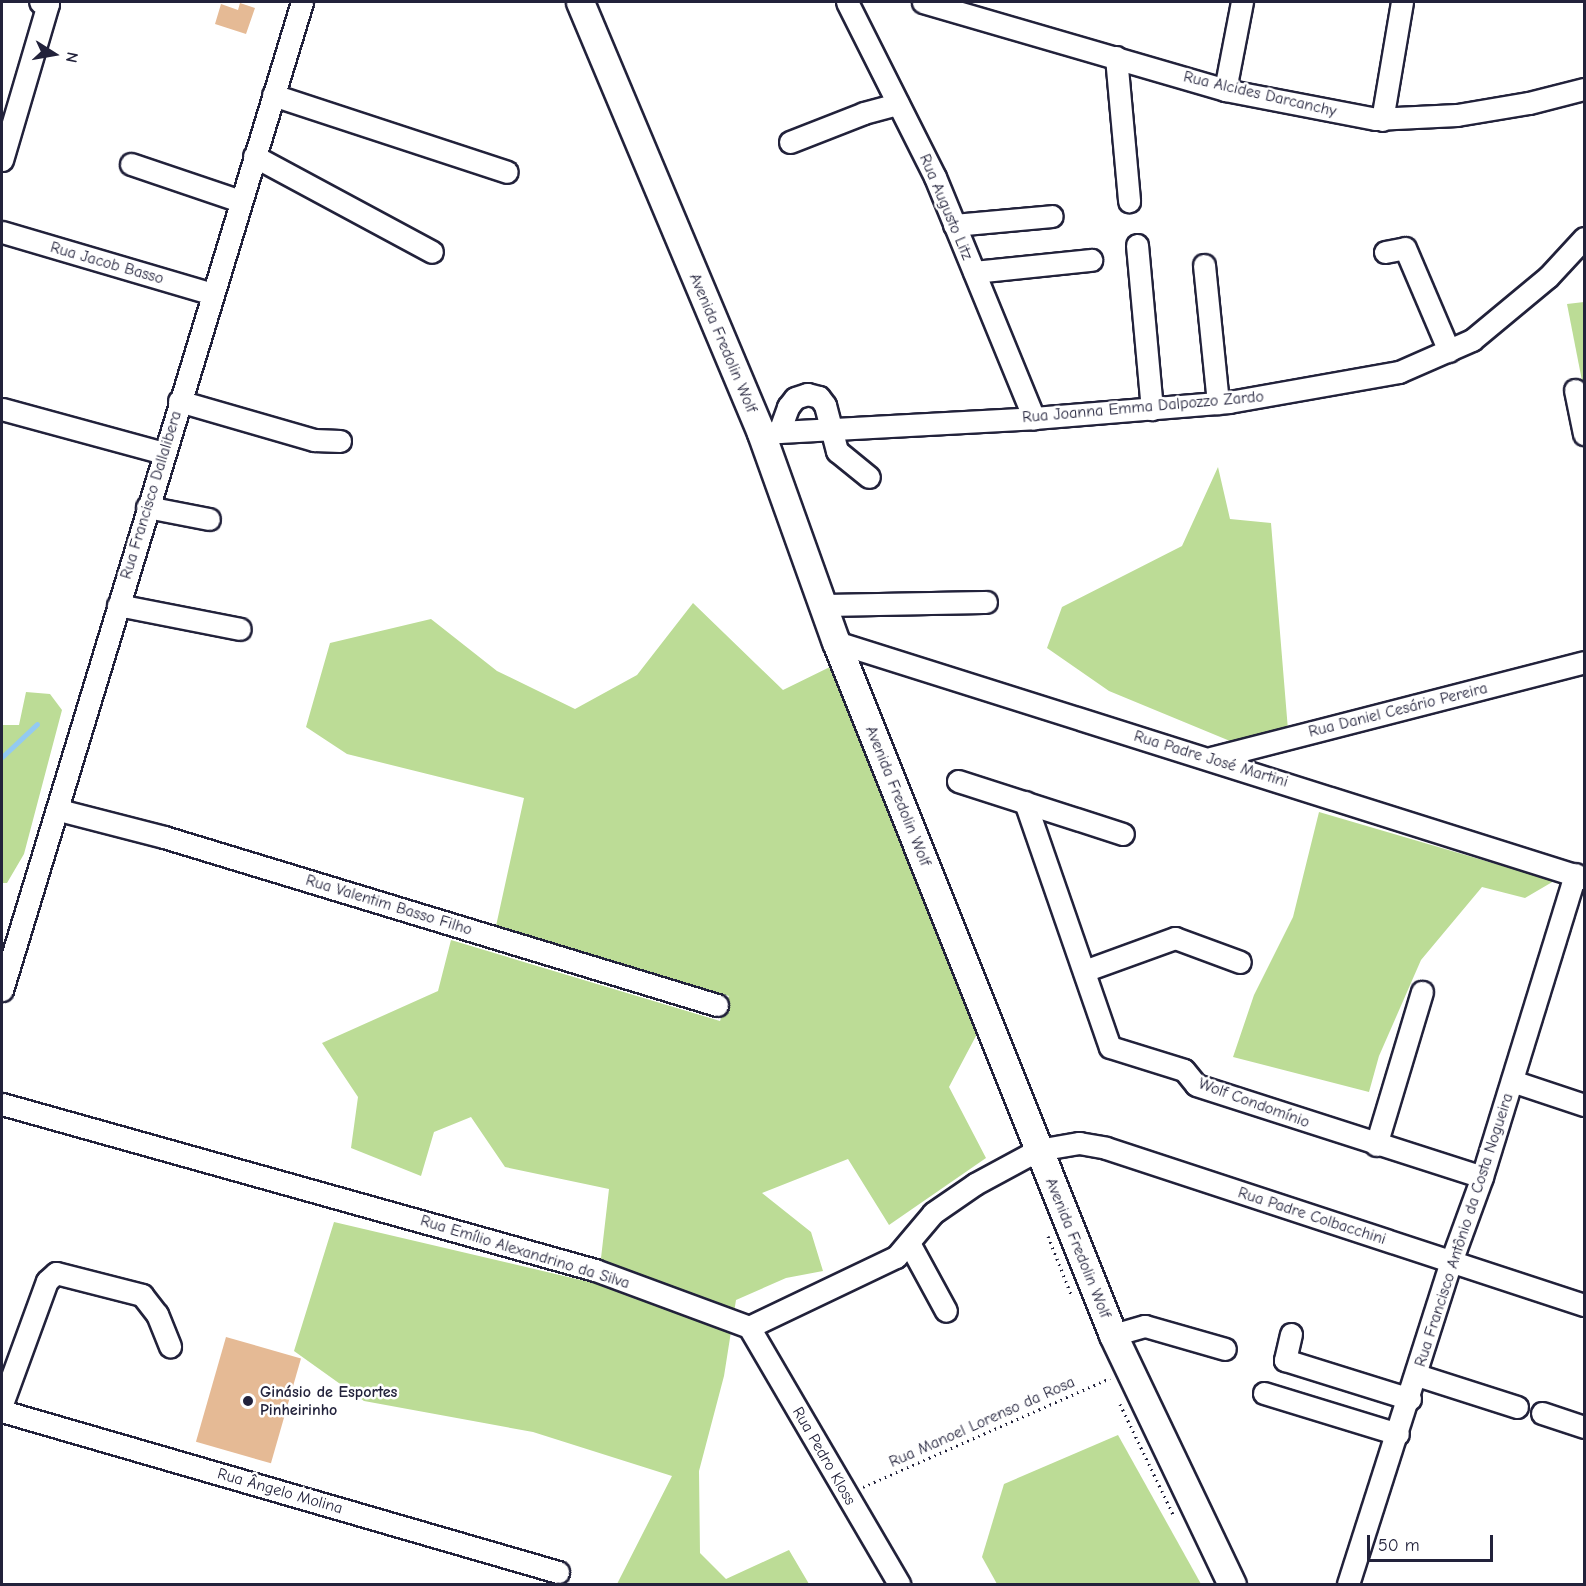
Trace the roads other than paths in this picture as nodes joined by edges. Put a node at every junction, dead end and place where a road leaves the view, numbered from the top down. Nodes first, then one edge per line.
1 (302, 2) edge
2 (580, 2) edge
3 (847, 2) edge
4 (922, 2) edge
5 (1242, 2) edge
6 (1402, 2) edge
7 (44, 3) edge
8 (1116, 57) junction
9 (1225, 90) junction
10 (1576, 91) edge
11 (273, 95) junction
12 (898, 104) junction
13 (1584, 105) edge
14 (1382, 120) junction
15 (790, 142) dead end
16 (254, 156) junction
17 (2, 160) edge
18 (131, 164) dead end
19 (507, 172) dead end
20 (240, 201) junction
21 (1130, 201) dead end
22 (1052, 216) dead end
23 (954, 225) junction
24 (2, 232) edge
25 (1584, 238) edge
26 (1137, 245) dead end
27 (432, 252) dead end
28 (1385, 252) dead end
29 (1091, 260) dead end
30 (1204, 265) dead end
31 (974, 272) junction
32 (212, 294) junction
33 (1449, 351) junction
34 (1575, 390) dead end
35 (179, 401) junction
36 (1218, 403) junction
37 (1152, 408) junction
38 (2, 410) edge
39 (1034, 418) junction
40 (829, 429) junction
41 (770, 433) junction
42 (1584, 434) edge
43 (340, 441) dead end
44 (164, 453) junction
45 (869, 477) dead end
46 (147, 507) junction
47 (209, 519) dead end
48 (986, 602) dead end
49 (823, 604) junction
50 (118, 605) junction
51 (240, 628) dead end
52 (836, 642) junction
53 (1584, 662) edge
54 (1211, 758) junction
55 (958, 782) dead end
56 (1025, 802) junction
57 (58, 810) junction
58 (1123, 834) dead end
59 (1580, 876) edge
60 (1240, 962) dead end
61 (1084, 971) junction
62 (2, 990) edge
63 (1422, 992) dead end
64 (717, 1005) dead end
65 (1512, 1081) junction
66 (2, 1104) edge
67 (1584, 1105) edge
68 (1376, 1145) junction
69 (1038, 1150) junction
70 (1482, 1177) junction
71 (909, 1243) junction
72 (1452, 1259) junction
73 (1584, 1305) edge
74 (946, 1311) dead end
75 (749, 1327) junction
76 (1291, 1334) dead end
77 (1113, 1335) junction
78 (170, 1347) dead end
79 (1225, 1348) dead end
80 (1417, 1375) junction
81 (1264, 1393) dead end
82 (1410, 1399) junction
83 (2, 1404) edge
84 (1517, 1407) dead end
85 (2, 1411) edge
86 (1542, 1413) dead end
87 (1584, 1427) edge
88 (1398, 1434) junction
89 (558, 1572) dead end
90 (899, 1584) edge
91 (1232, 1584) edge
92 (1348, 1584) edge

1 - 11 street, Rua Francisco Dallalibera
2 - 41 main road, Avenida Fredolin Wolf
3 - 12 street, Rua Augusto Litz
4 - 8 street, Rua Alcides Darcanchy
5 - 9 street
6 - 14 street
7 - 17 street
8 - 9 street, Rua Alcides Darcanchy
8 - 21 street
9 - 14 street, Rua Alcides Darcanchy
10 - 13 street, Rua Alcides Darcanchy
10 - 14 street, Rua Alcides Darcanchy
11 - 16 street, Rua Francisco Dallalibera
11 - 19 street
12 - 15 street
12 - 23 street, Rua Augusto Litz
16 - 20 street, Rua Francisco Dallalibera
16 - 27 street
18 - 20 street
20 - 32 street, Rua Francisco Dallalibera
22 - 23 street
23 - 31 street, Rua Augusto Litz
24 - 32 street, Rua Jacob Basso
25 - 33 street, Rua Joanna Emma Dalpozzo Zardo
26 - 37 street
28 - 33 street
29 - 31 street
30 - 36 street
31 - 39 street, Rua Augusto Litz
32 - 35 street, Rua Francisco Dallalibera
33 - 36 street, Rua Joanna Emma Dalpozzo Zardo
34 - 42 street
35 - 43 street
35 - 44 street, Rua Francisco Dallalibera
36 - 37 street, Rua Joanna Emma Dalpozzo Zardo
37 - 39 street, Rua Joanna Emma Dalpozzo Zardo
38 - 44 street
39 - 40 street, Rua Joanna Emma Dalpozzo Zardo
40 - 41 street, Rua Joanna Emma Dalpozzo Zardo
40 - 41 street
40 - 45 street
41 - 49 main road, Avenida Fredolin Wolf
44 - 46 street, Rua Francisco Dallalibera
46 - 47 street
46 - 50 street, Rua Francisco Dallalibera
48 - 49 street
49 - 52 main road, Avenida Fredolin Wolf
50 - 51 street
50 - 57 street, Rua Francisco Dallalibera
52 - 54 street, Rua Padre José Martini
52 - 69 main road, Avenida Fredolin Wolf
53 - 54 street, Rua Daniel Cesário Pereira
54 - 59 street, Rua Padre José Martini
55 - 56 street
56 - 58 street
56 - 61 street, Wolf Condomínio
57 - 62 street, Rua Francisco Dallalibera
57 - 64 street, Rua Valentim Basso Filho
59 - 65 street, Rua Francisco Antônio da Costa Nogueira
60 - 61 street
61 - 68 street, Wolf Condomínio
63 - 68 street
65 - 67 street
65 - 70 street, Rua Francisco Antônio da Costa Nogueira
66 - 75 street, Rua Emílio Alexandrino da Silva
68 - 70 street, Wolf Condomínio
69 - 71 street
69 - 72 street, Rua Padre Colbacchini
69 - 77 main road, Avenida Fredolin Wolf
70 - 72 street, Rua Francisco Antônio da Costa Nogueira
71 - 74 street
71 - 75 street
72 - 73 street, Rua Padre Colbacchini
72 - 80 street, Rua Francisco Antônio da Costa Nogueira
75 - 90 street, Rua Pedro Kloss
76 - 82 street
77 - 79 street
77 - 91 main road, Avenida Fredolin Wolf
78 - 83 street
80 - 82 street, Rua Francisco Antônio da Costa Nogueira
80 - 84 street
81 - 88 street
82 - 88 street, Rua Francisco Antônio da Costa Nogueira
85 - 89 street, Rua Ângelo Molina
86 - 87 street
88 - 92 street, Rua Francisco Antônio da Costa Nogueira

